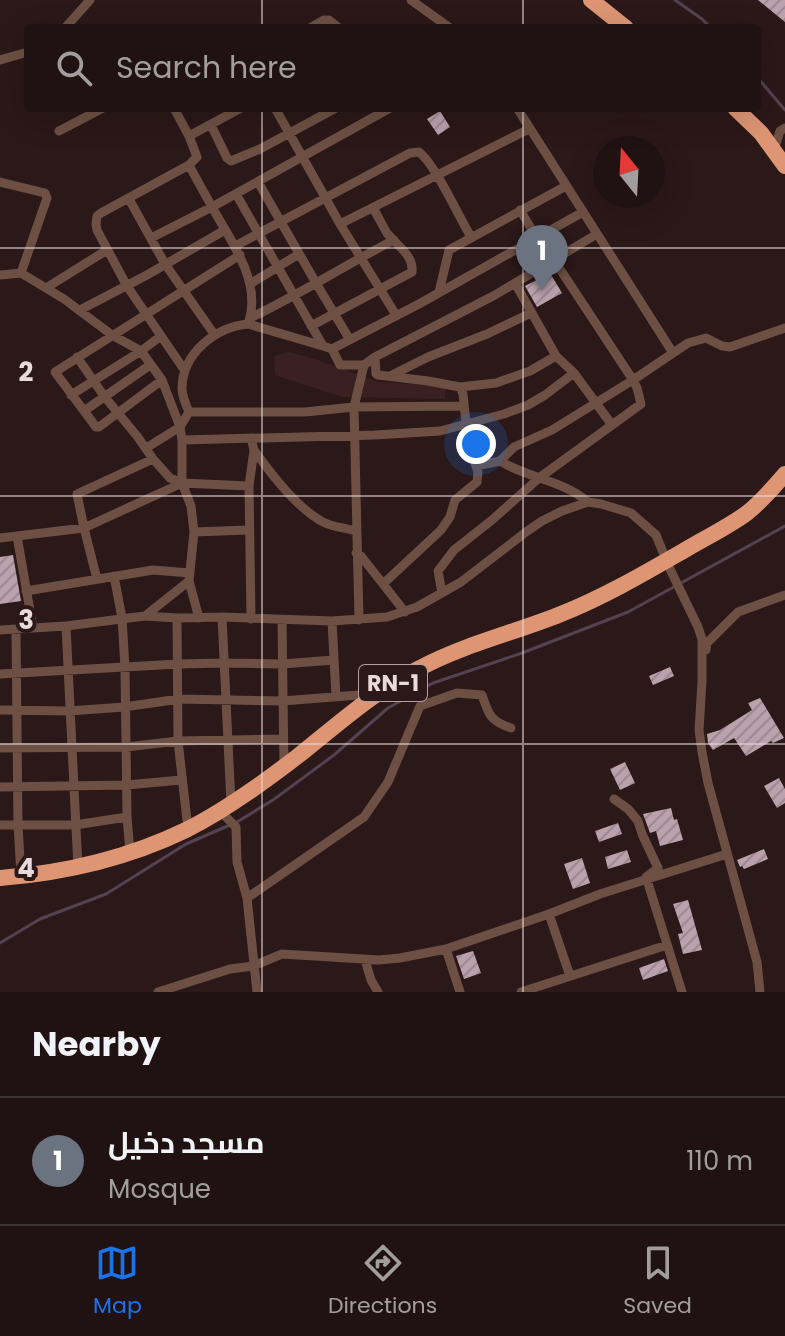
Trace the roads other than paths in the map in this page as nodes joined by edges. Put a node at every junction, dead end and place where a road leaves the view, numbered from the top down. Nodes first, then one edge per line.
1 (90, 0) edge
2 (411, 0) edge
3 (591, 0) edge
4 (69, 24) edge
5 (444, 24) edge
6 (621, 24) edge
7 (24, 53) edge
8 (0, 60) edge
9 (95, 112) edge
10 (176, 112) edge
11 (234, 112) edge
12 (277, 112) edge
13 (329, 112) edge
14 (383, 112) edge
15 (519, 112) edge
16 (739, 112) edge
17 (211, 125) junction
18 (785, 128) edge
19 (529, 129) junction
20 (59, 131) dead end
21 (289, 134) junction
22 (189, 136) junction
23 (774, 150) junction
24 (302, 157) junction
25 (189, 165) junction
26 (785, 166) edge
27 (437, 176) junction
28 (0, 182) edge
29 (258, 182) junction
30 (566, 186) junction
31 (236, 194) junction
32 (325, 197) junction
33 (129, 199) junction
34 (212, 207) junction
35 (373, 208) junction
36 (520, 210) junction
37 (583, 212) junction
38 (281, 222) junction
39 (340, 224) junction
40 (225, 230) junction
41 (597, 234) junction
42 (259, 235) junction
43 (471, 237) junction
44 (151, 238) junction
45 (537, 238) junction
46 (394, 240) junction
47 (107, 250) junction
48 (237, 251) junction
49 (299, 254) junction
50 (360, 257) junction
51 (554, 260) junction
52 (165, 264) junction
53 (277, 267) junction
54 (21, 273) junction
55 (0, 275) edge
56 (316, 283) junction
57 (515, 283) junction
58 (250, 284) junction
59 (127, 286) junction
60 (46, 288) junction
61 (380, 289) junction
62 (183, 291) junction
63 (439, 292) junction
64 (294, 296) junction
65 (80, 310) junction
66 (334, 313) junction
67 (531, 313) junction
68 (146, 315) junction
69 (396, 315) junction
70 (249, 321) junction
71 (311, 326) junction
72 (785, 328) edge
73 (214, 334) junction
74 (112, 335) junction
75 (161, 336) junction
76 (350, 340) junction
77 (328, 347) junction
78 (141, 351) junction
79 (673, 353) junction
80 (556, 356) junction
81 (77, 357) junction
82 (375, 357) junction
83 (150, 365) junction
84 (364, 365) junction
85 (185, 371) junction
86 (574, 373) junction
87 (389, 377) junction
88 (93, 380) junction
89 (162, 380) junction
90 (633, 380) junction
91 (460, 387) junction
92 (71, 395) junction
93 (104, 396) junction
94 (595, 403) junction
95 (464, 406) junction
96 (354, 407) junction
97 (84, 411) junction
98 (189, 412) junction
99 (117, 413) junction
100 (465, 424) junction
101 (612, 425) junction
102 (180, 427) junction
103 (355, 435) junction
104 (251, 438) junction
105 (182, 440) junction
106 (146, 448) junction
107 (254, 450) junction
108 (153, 459) junction
109 (500, 461) junction
110 (476, 466) junction
111 (785, 474) edge
112 (544, 480) junction
113 (182, 483) junction
114 (249, 486) junction
115 (588, 502) junction
116 (84, 528) junction
117 (248, 530) junction
118 (355, 531) junction
119 (194, 532) junction
120 (17, 536) junction
121 (0, 538) edge
122 (356, 553) junction
123 (668, 564) junction
124 (114, 576) junction
125 (190, 577) junction
126 (97, 579) junction
127 (383, 584) junction
128 (26, 591) junction
129 (442, 593) junction
130 (785, 595) edge
131 (405, 612) junction
132 (145, 616) junction
133 (222, 617) junction
134 (122, 618) junction
135 (177, 618) junction
136 (199, 618) junction
137 (251, 619) junction
138 (282, 620) junction
139 (359, 620) junction
140 (332, 621) junction
141 (66, 626) junction
142 (33, 628) junction
143 (0, 630) edge
144 (16, 630) junction
145 (334, 660) junction
146 (224, 663) junction
147 (178, 664) junction
148 (282, 664) junction
149 (125, 668) junction
150 (702, 669) junction
151 (69, 670) junction
152 (15, 672) junction
153 (0, 674) edge
154 (376, 694) junction
155 (336, 697) junction
156 (179, 699) junction
157 (226, 701) junction
158 (282, 701) junction
159 (124, 707) junction
160 (0, 710) edge
161 (16, 710) junction
162 (69, 711) junction
163 (511, 728) dead end
164 (228, 739) junction
165 (282, 739) junction
166 (178, 741) junction
167 (126, 747) junction
168 (0, 748) edge
169 (18, 748) junction
170 (71, 749) junction
171 (284, 767) junction
172 (181, 780) junction
173 (17, 785) junction
174 (127, 785) junction
175 (73, 786) junction
176 (0, 787) edge
177 (614, 799) dead end
178 (226, 807) junction
179 (127, 817) junction
180 (0, 825) edge
181 (18, 825) junction
182 (75, 825) junction
183 (188, 829) junction
184 (130, 852) junction
185 (727, 854) junction
186 (78, 868) junction
187 (21, 876) junction
188 (0, 878) edge
189 (643, 881) junction
190 (247, 898) junction
191 (549, 914) junction
192 (667, 945) junction
193 (446, 949) junction
194 (365, 960) junction
195 (253, 966) junction
196 (570, 976) junction
197 (158, 992) edge
198 (257, 992) edge
199 (378, 992) edge
200 (460, 992) edge
201 (521, 992) edge
202 (682, 992) edge
203 (760, 992) edge

1 - 4 street
2 - 5 street
3 - 6 highway
7 - 8 street
9 - 20 street
10 - 22 street
11 - 17 street
12 - 21 street
13 - 21 street
14 - 24 street
15 - 19 street
16 - 23 highway
17 - 21 street
17 - 22 street
18 - 23 street
19 - 27 street
19 - 30 street
21 - 24 street
22 - 25 street
23 - 26 highway
24 - 29 street
24 - 32 street
25 - 33 street
25 - 34 street
27 - 32 street
27 - 35 street
27 - 43 street
28 - 54 street
29 - 31 street
29 - 38 street
30 - 36 street
30 - 37 street
31 - 34 street
31 - 42 street
32 - 38 street
32 - 39 street
33 - 44 street
33 - 47 street
34 - 40 street
34 - 44 street
35 - 39 street
35 - 46 street
36 - 43 street
36 - 45 street
37 - 41 street
37 - 45 street
38 - 42 street
38 - 49 street
39 - 50 street
40 - 48 street
40 - 52 street
41 - 51 street
41 - 79 street
42 - 48 street
42 - 53 street
43 - 63 street
44 - 52 street
45 - 51 street
45 - 63 street
46 - 50 street
46 - 61 street
47 - 59 street
47 - 60 street
48 - 58 street
48 - 62 street
49 - 53 street
49 - 56 street
50 - 56 street
50 - 61 street
51 - 57 street
51 - 90 street
52 - 59 street
52 - 62 street
53 - 58 street
53 - 64 street
54 - 55 street
54 - 60 street
56 - 64 street
56 - 66 street
57 - 67 street
57 - 82 street
58 - 70 street
59 - 65 street
59 - 68 street
60 - 65 street
61 - 66 street
61 - 69 street
62 - 68 street
62 - 73 street
63 - 69 street
64 - 70 street
64 - 71 street
65 - 74 street
66 - 71 street
66 - 76 street
67 - 80 street
67 - 87 street
68 - 74 street
68 - 75 street
69 - 76 street
70 - 73 street
70 - 77 street
71 - 77 street
72 - 79 street
73 - 85 street
74 - 78 street
74 - 81 street
75 - 78 street
75 - 85 street
76 - 77 street
77 - 84 street
78 - 83 street
78 - 88 street
79 - 90 street
80 - 86 street
80 - 91 street
81 - 88 street
81 - 92 street
82 - 84 street
82 - 87 street
83 - 89 street
83 - 93 street
84 - 96 street
85 - 98 street
86 - 94 street
86 - 100 street
87 - 91 street
88 - 92 street
88 - 93 street
89 - 99 street
89 - 102 street
90 - 94 street
90 - 101 street
91 - 95 street
92 - 97 street
93 - 97 street
93 - 99 street
94 - 101 street
94 - 109 street
95 - 96 street
95 - 100 street
96 - 98 street
96 - 103 street
97 - 99 street
98 - 102 street
99 - 106 street
100 - 103 street
100 - 110 street
101 - 112 street
102 - 105 street
102 - 106 street
103 - 104 street
103 - 118 street
104 - 105 street
104 - 107 street
105 - 113 street
106 - 108 street
107 - 114 street
107 - 118 street
108 - 113 street
108 - 116 street
109 - 110 street
109 - 112 street
110 - 127 street
111 - 123 highway, RN-1
112 - 115 street
112 - 129 street
113 - 114 street
113 - 116 street
113 - 119 street
114 - 117 street
115 - 123 street
115 - 129 street
116 - 120 street
116 - 126 street
117 - 119 street
117 - 137 street
118 - 122 street
119 - 125 street
120 - 121 street
120 - 128 street
122 - 127 street
122 - 139 street
123 - 150 street
123 - 154 highway, RN-1
124 - 125 street
124 - 126 street
124 - 134 street
125 - 132 street
125 - 136 street
126 - 128 street
127 - 131 street
128 - 142 street
129 - 131 street
130 - 150 street
131 - 139 street
132 - 134 street
132 - 135 street
133 - 136 street
133 - 137 street
133 - 146 street
134 - 141 street
134 - 149 street
135 - 136 street
135 - 147 street
137 - 138 street
138 - 140 street
138 - 148 street
139 - 140 street
140 - 145 street
141 - 142 street
141 - 151 street
142 - 144 street
143 - 144 street
144 - 152 street
145 - 148 street
145 - 155 street
146 - 147 street
146 - 148 street
146 - 157 street
147 - 149 street
147 - 156 street
148 - 158 street
149 - 151 street
149 - 159 street
150 - 185 street
151 - 152 street
151 - 162 street
152 - 153 street
152 - 161 street
154 - 155 street
154 - 171 highway, RN-1
155 - 158 street
156 - 157 street
156 - 159 street
156 - 166 street
157 - 158 street
157 - 164 street
158 - 165 street
159 - 162 street
159 - 167 street
160 - 161 street
161 - 162 street
161 - 169 street
162 - 170 street
163 - 190 street
164 - 165 street
164 - 166 street
164 - 178 street
165 - 171 street
166 - 167 street
166 - 172 street
167 - 170 street
167 - 174 street
168 - 169 street
169 - 170 street
169 - 173 street
170 - 175 street
171 - 178 highway, RN-1
172 - 174 street
172 - 183 street
173 - 175 street
173 - 176 street
173 - 181 street
174 - 175 street
174 - 179 street
175 - 182 street
177 - 189 street
178 - 183 highway, RN-1
178 - 190 street
179 - 182 street
179 - 184 street
180 - 181 street
181 - 182 street
181 - 187 street
182 - 186 street
183 - 184 highway, RN-1
184 - 186 highway, RN-1
185 - 189 street
185 - 203 street
186 - 187 highway, RN-1
187 - 188 highway, RN-1
189 - 191 street
189 - 192 street
190 - 195 street
191 - 193 street
191 - 196 street
192 - 196 street
192 - 202 street
193 - 194 street
193 - 200 street
194 - 195 street
194 - 199 street
195 - 197 street
195 - 198 street
196 - 201 street

